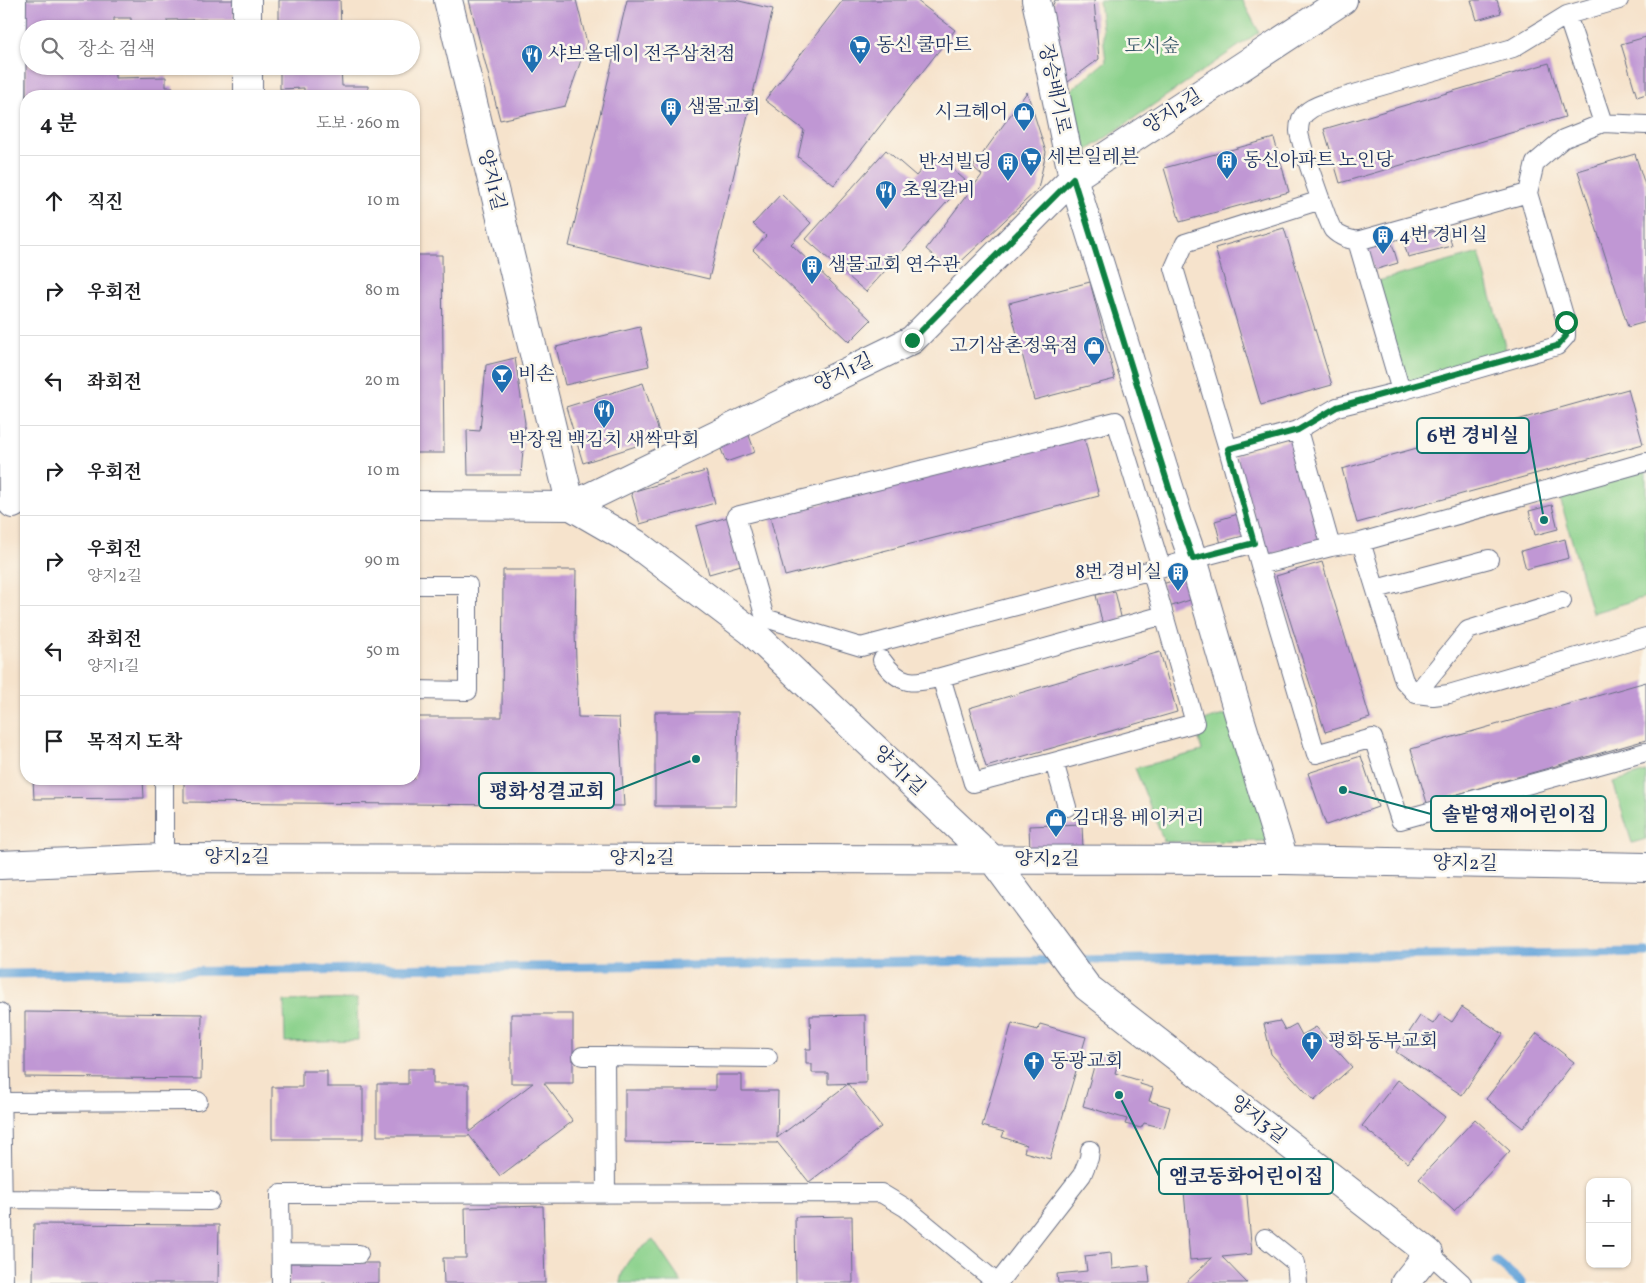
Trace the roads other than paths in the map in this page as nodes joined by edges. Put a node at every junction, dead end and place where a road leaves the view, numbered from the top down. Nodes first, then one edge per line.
1 (12, 0) edge
2 (247, 0) edge
3 (448, 0) edge
4 (1036, 0) edge
5 (1343, 0) edge
6 (1619, 0) edge
7 (1567, 15) junction
8 (247, 20) edge
9 (248, 75) edge
10 (248, 90) edge
11 (1603, 123) junction
12 (1646, 125) edge
13 (1073, 178) junction
14 (1528, 193) junction
15 (1321, 200) junction
16 (18, 219) edge
17 (1357, 241) junction
18 (1401, 391) junction
19 (1298, 430) junction
20 (1228, 449) junction
21 (1646, 462) edge
22 (13, 504) edge
23 (420, 505) edge
24 (571, 506) junction
25 (1361, 542) junction
26 (1254, 543) junction
27 (1331, 547) junction
28 (1193, 559) junction
29 (1488, 559) dead end
30 (1260, 565) junction
31 (1156, 569) junction
32 (420, 585) edge
33 (1376, 589) junction
34 (1562, 602) dead end
35 (1164, 615) junction
36 (1646, 637) edge
37 (882, 660) dead end
38 (942, 677) junction
39 (420, 690) edge
40 (1416, 694) junction
41 (1646, 752) edge
42 (1054, 762) junction
43 (164, 785) edge
44 (1067, 807) dead end
45 (164, 858) junction
46 (1284, 860) junction
47 (0, 865) edge
48 (1646, 867) edge
49 (1000, 869) junction
50 (1087, 987) joint
51 (0, 1012) edge
52 (582, 1056) dead end
53 (605, 1056) junction
54 (768, 1058) dead end
55 (198, 1101) dead end
56 (2, 1102) junction
57 (1, 1123) edge
58 (1090, 1150) dead end
59 (606, 1194) junction
60 (1, 1199) edge
61 (210, 1201) dead end
62 (1265, 1238) dead end
63 (281, 1253) junction
64 (1429, 1253) junction
65 (359, 1254) dead end
66 (4, 1283) edge
67 (281, 1283) edge
68 (998, 1283) edge
69 (1298, 1283) edge
70 (1405, 1283) edge
71 (1462, 1283) edge

1 - 16 street
2 - 8 street
3 - 24 street, 양지1길
4 - 13 street, 장승배기로
5 - 13 street, 양지2길
6 - 7 lane
7 - 11 lane
7 - 15 lane
9 - 10 street
11 - 12 lane
11 - 14 lane
13 - 24 street, 양지1길
13 - 28 street
14 - 17 lane
14 - 18 lane
15 - 17 lane
15 - 20 lane
16 - 22 street
17 - 18 lane
18 - 19 lane
19 - 20 lane
19 - 27 lane
20 - 26 lane
21 - 25 lane
23 - 24 street, 양지1길
24 - 49 street, 양지1길
25 - 27 lane
25 - 33 lane
26 - 28 lane
26 - 30 lane
27 - 30 lane
28 - 31 lane
28 - 46 street
29 - 33 lane
30 - 41 lane
31 - 31 lane
31 - 35 lane
32 - 39 lane
33 - 40 lane
34 - 40 lane
35 - 38 lane
35 - 42 lane
36 - 40 lane
37 - 38 lane
38 - 42 lane
42 - 44 lane
43 - 45 lane
45 - 47 street, 양지2길
45 - 49 street, 양지2길
46 - 48 street, 양지2길
46 - 49 street, 양지2길
49 - 50 street, 양지1길
50 - 64 street, 양지3길
51 - 56 lane
52 - 53 lane
53 - 54 lane
53 - 59 lane
55 - 56 lane
56 - 57 lane
57 - 60 lane
58 - 68 lane
59 - 63 lane
59 - 68 lane
60 - 61 lane
60 - 66 lane
62 - 69 lane
63 - 65 lane
63 - 67 lane
64 - 70 street
64 - 71 lane, 양지3길

